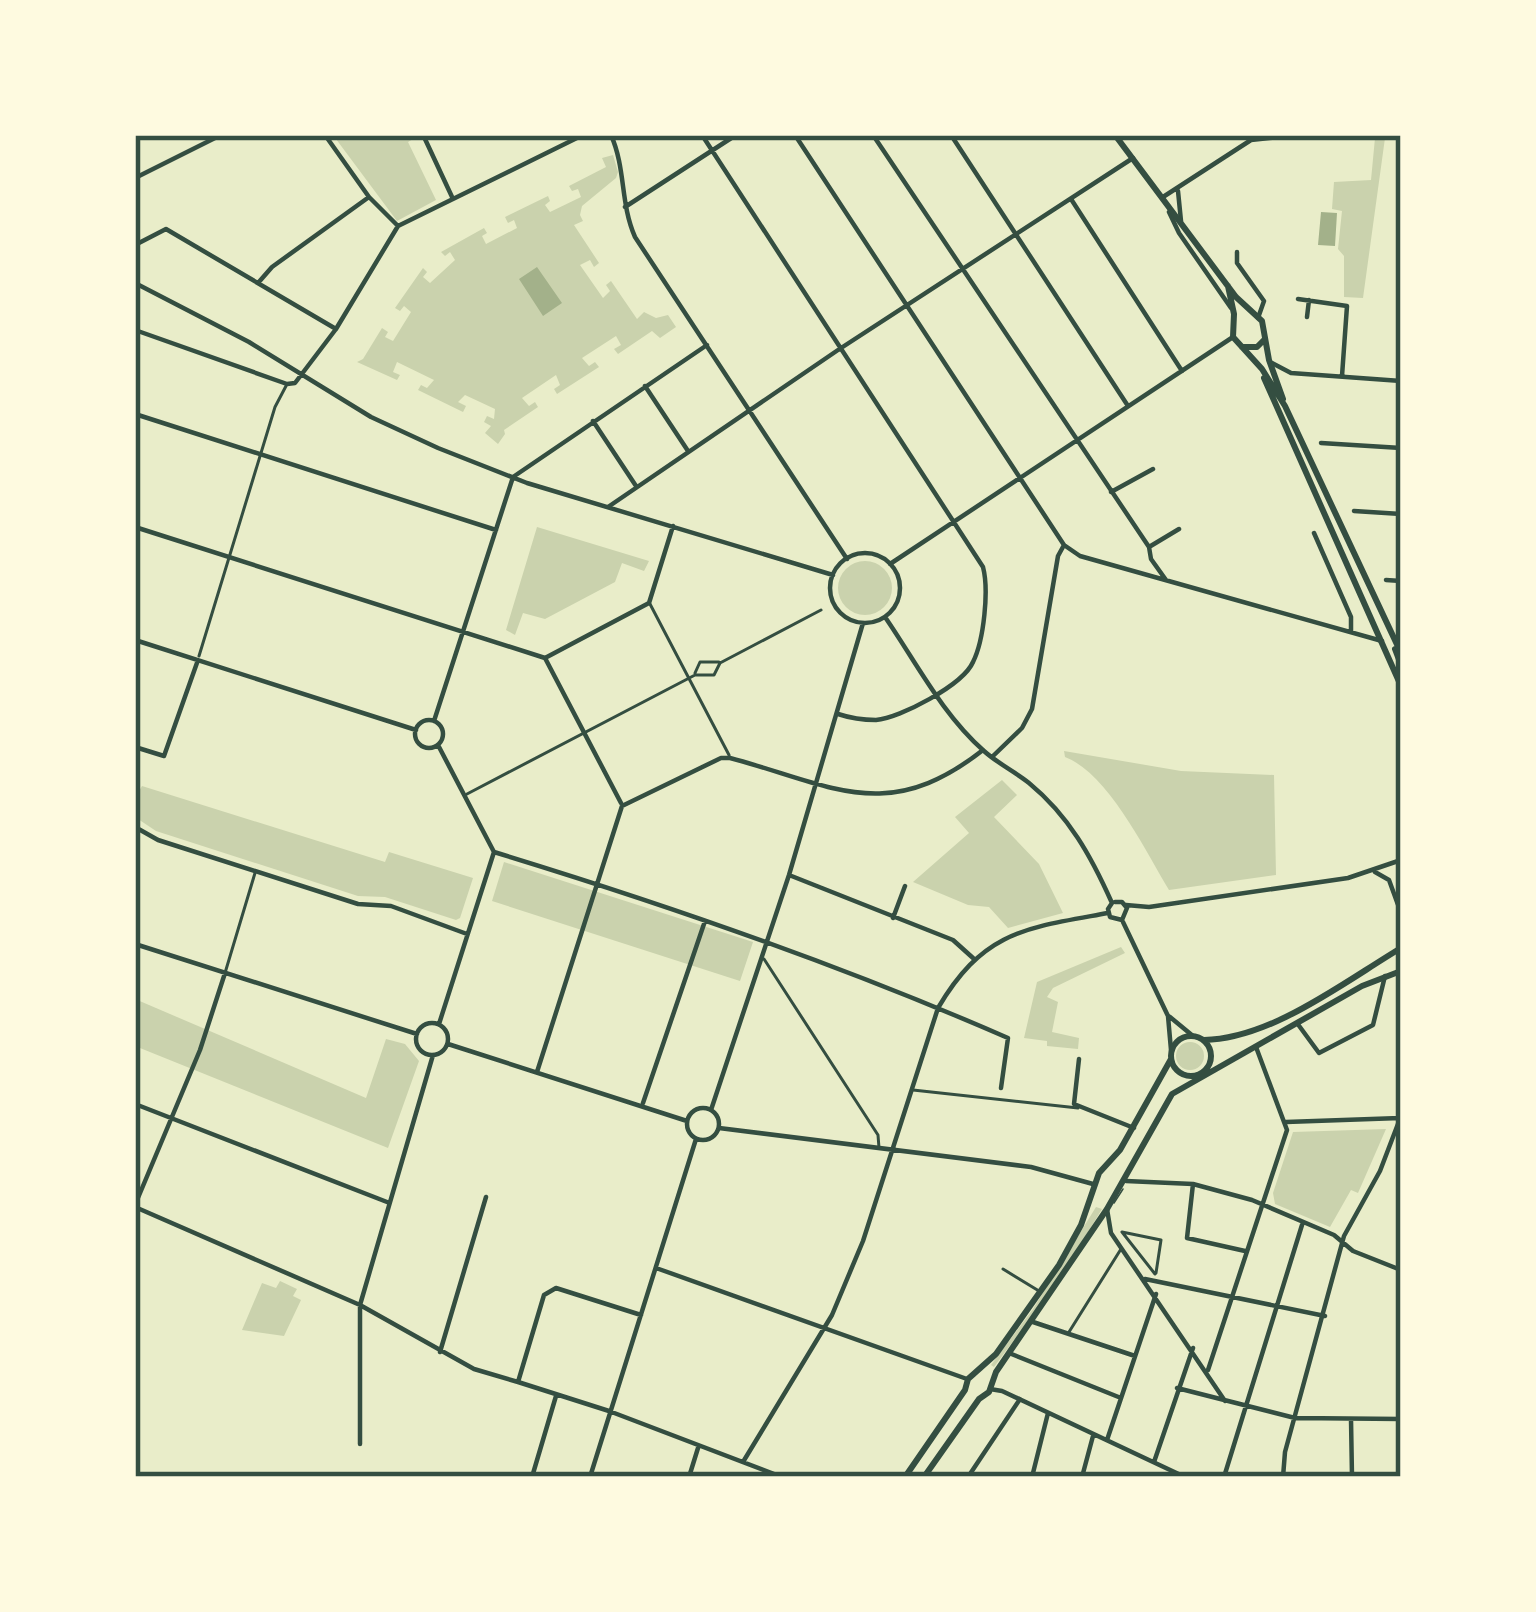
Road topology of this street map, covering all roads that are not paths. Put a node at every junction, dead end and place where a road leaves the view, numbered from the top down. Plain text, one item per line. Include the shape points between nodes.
1 (221, 135) edge
2 (325, 135) edge
3 (583, 135) edge
4 (611, 135) edge
5 (702, 135) edge
6 (736, 135) edge
7 (795, 135) edge
8 (873, 135) edge
9 (951, 135) edge
10 (1114, 135) edge
11 (1297, 135) edge
12 (1263, 137) edge
13 (425, 139) dead end
14 (712, 151) junction
15 (1133, 158) junction
16 (135, 178) edge
17 (1178, 191) junction
18 (369, 197) junction
19 (1070, 198) junction
20 (1165, 199) junction
21 (453, 200) junction
22 (625, 207) junction
23 (1184, 224) junction
24 (398, 226) junction
25 (1016, 233) junction
26 (135, 245) edge
27 (1238, 252) dead end
28 (962, 270) junction
29 (135, 283) edge
30 (258, 284) junction
31 (1228, 286) junction
32 (1298, 299) dead end
33 (1309, 299) junction
34 (908, 305) junction
35 (1234, 314) junction
36 (1256, 317) junction
37 (1307, 317) dead end
38 (1235, 325) junction
39 (336, 329) junction
40 (135, 330) edge
41 (1233, 337) junction
42 (1264, 340) junction
43 (706, 345) junction
44 (1241, 346) junction
45 (838, 350) junction
46 (1269, 360) junction
47 (1262, 368) junction
48 (1182, 371) junction
49 (303, 376) junction
50 (1342, 376) junction
51 (1401, 381) edge
52 (287, 384) junction
53 (645, 386) junction
54 (1128, 406) junction
55 (1285, 406) junction
56 (749, 410) junction
57 (135, 414) edge
58 (593, 421) junction
59 (1076, 441) junction
60 (1322, 443) dead end
61 (1401, 448) edge
62 (688, 451) junction
63 (260, 454) junction
64 (1153, 470) dead end
65 (513, 477) junction
66 (1021, 477) junction
67 (636, 486) junction
68 (1112, 492) junction
69 (608, 507) junction
70 (1354, 511) dead end
71 (1401, 514) edge
72 (952, 523) junction
73 (673, 526) junction
74 (135, 527) edge
75 (1179, 529) dead end
76 (496, 530) junction
77 (1314, 533) dead end
78 (1064, 545) junction
79 (1149, 547) junction
80 (228, 557) junction
81 (848, 559) junction
82 (1151, 559) junction
83 (890, 564) junction
84 (1139, 572) junction
85 (833, 575) junction
86 (1166, 580) junction
87 (1386, 580) dead end
88 (1401, 580) edge
89 (649, 603) junction
90 (821, 610) dead end
91 (885, 617) junction
92 (1383, 618) junction
93 (863, 623) junction
94 (463, 632) junction
95 (1351, 632) junction
96 (135, 640) edge
97 (1382, 641) junction
98 (1401, 653) edge
99 (545, 658) junction
100 (198, 660) junction
101 (720, 663) junction
102 (1401, 665) edge
103 (695, 675) junction
104 (688, 679) junction
105 (1401, 686) edge
106 (936, 694) junction
107 (838, 714) junction
108 (434, 721) junction
109 (416, 730) junction
110 (584, 733) junction
111 (438, 745) junction
112 (135, 747) edge
113 (983, 750) junction
114 (992, 757) junction
115 (730, 758) junction
116 (816, 786) junction
117 (465, 795) junction
118 (622, 806) junction
119 (135, 826) edge
120 (494, 852) junction
121 (1401, 860) edge
122 (1389, 864) junction
123 (256, 871) junction
124 (1375, 872) junction
125 (788, 875) junction
126 (1389, 880) junction
127 (597, 884) junction
128 (905, 886) dead end
129 (1112, 902) junction
130 (1126, 904) junction
131 (1149, 907) junction
132 (1108, 913) junction
133 (1401, 913) edge
134 (893, 918) junction
135 (1123, 919) junction
136 (705, 922) junction
137 (467, 934) junction
138 (135, 944) edge
139 (767, 944) junction
140 (1401, 948) edge
141 (763, 957) junction
142 (973, 958) junction
143 (1401, 971) edge
144 (225, 973) junction
145 (1384, 976) junction
146 (938, 1008) junction
147 (1168, 1016) junction
148 (1297, 1023) junction
149 (439, 1024) junction
150 (417, 1034) junction
151 (1193, 1036) junction
152 (1204, 1040) junction
153 (448, 1044) junction
154 (1256, 1047) junction
155 (1171, 1054) junction
156 (433, 1055) junction
157 (1079, 1059) dead end
158 (537, 1072) junction
159 (1203, 1073) junction
160 (1000, 1088) dead end
161 (912, 1090) junction
162 (135, 1103) edge
163 (643, 1105) junction
164 (1078, 1108) junction
165 (711, 1110) junction
166 (1401, 1117) edge
167 (172, 1120) junction
168 (687, 1121) junction
169 (1286, 1122) junction
170 (719, 1128) junction
171 (1134, 1128) junction
172 (696, 1139) junction
173 (879, 1148) junction
174 (893, 1150) junction
175 (1113, 1160) junction
176 (1126, 1170) junction
177 (1150, 1180) junction
178 (1122, 1182) junction
179 (1093, 1184) junction
180 (1193, 1184) junction
181 (486, 1197) dead end
182 (1092, 1198) junction
183 (388, 1203) junction
184 (1261, 1204) junction
185 (135, 1206) edge
186 (1108, 1206) junction
187 (1303, 1222) junction
188 (1161, 1240) joint
189 (1343, 1244) junction
190 (1122, 1248) junction
191 (1245, 1251) junction
192 (656, 1268) junction
193 (1003, 1269) dead end
194 (1401, 1270) edge
195 (1145, 1279) junction
196 (1040, 1292) junction
197 (1156, 1294) junction
198 (1231, 1296) junction
199 (360, 1305) junction
200 (1277, 1305) junction
201 (641, 1315) junction
202 (1325, 1316) junction
203 (1033, 1322) junction
204 (825, 1328) junction
205 (1069, 1334) junction
206 (1193, 1348) junction
207 (1401, 1351) edge
208 (440, 1352) junction
209 (1010, 1352) junction
210 (1135, 1356) junction
211 (1208, 1370) junction
212 (1401, 1370) edge
213 (972, 1377) junction
214 (518, 1382) junction
215 (990, 1386) junction
216 (1177, 1388) junction
217 (965, 1390) junction
218 (557, 1394) junction
219 (1120, 1398) junction
220 (980, 1400) junction
221 (1020, 1400) junction
222 (1225, 1400) junction
223 (1246, 1406) junction
224 (609, 1411) junction
225 (1048, 1413) junction
226 (1295, 1418) junction
227 (1351, 1419) junction
228 (1401, 1419) edge
229 (1094, 1434) junction
230 (1107, 1440) junction
231 (360, 1444) dead end
232 (699, 1447) junction
233 (742, 1462) junction
234 (1154, 1463) junction
235 (532, 1477) edge
236 (590, 1477) edge
237 (689, 1477) edge
238 (782, 1477) edge
239 (905, 1477) edge
240 (925, 1477) edge
241 (968, 1477) edge
242 (1032, 1477) edge
243 (1082, 1477) edge
244 (1185, 1477) edge
245 (1224, 1477) edge
246 (1282, 1477) edge
247 (1352, 1477) edge

1 - 16 street
2 - 18 street
3 - 21 street
4 - 22 street
5 - 14 street
6 - 14 street
7 - 34 street
8 - 28 street
9 - 25 street
10 - 15 main road
11 - 12 street
12 - 17 street
13 - 21 street
14 - 22 street
14 - 45 street
15 - 19 street
15 - 20 main road
17 - 20 street
17 - 23 street
18 - 24 street
18 - 30 street
19 - 25 street
19 - 48 street
20 - 23 main road
20 - 35 street
21 - 24 street
22 - 43 street via 635,237
23 - 31 main road
24 - 39 street
25 - 28 street
25 - 54 street
26 - 30 street via 166,229
27 - 36 street via 1237,263 1264,301
28 - 34 street
28 - 59 street
29 - 49 street
30 - 39 street
31 - 35 main road
31 - 36 main road
32 - 33 street
33 - 37 street
33 - 50 street via 1347,306
34 - 45 street
34 - 66 street
35 - 38 main road
36 - 38 main road
36 - 42 main road
38 - 41 main road
39 - 49 street
40 - 52 street
41 - 44 main road
41 - 48 street
42 - 44 main road
42 - 46 main road
43 - 53 street
43 - 56 street
44 - 47 main road
45 - 56 street
45 - 72 street
46 - 50 street via 1291,374
46 - 55 main road
47 - 55 main road
47 - 97 main road
48 - 54 street
49 - 52 street
49 - 65 street via 371,417
50 - 51 street
52 - 63 street
53 - 58 street
53 - 62 street
54 - 59 street
55 - 92 main road
56 - 62 street
56 - 81 street
57 - 63 street
58 - 65 street
58 - 67 street
59 - 66 street
59 - 68 street
60 - 61 street
62 - 67 street
63 - 76 street
63 - 80 street
64 - 68 street
65 - 69 street
65 - 76 street
66 - 72 street
66 - 78 street
67 - 69 street
68 - 79 street
69 - 73 street
70 - 71 street
72 - 83 street
72 - 106 street via 987,584 973,665
73 - 85 street
73 - 89 street
74 - 80 street
75 - 79 street
76 - 94 street
77 - 95 street
78 - 84 street
78 - 114 street via 1032,709
79 - 82 street
80 - 94 street
80 - 100 street
81 - 83 street via 872,554
81 - 85 street
82 - 84 street
82 - 86 street
83 - 91 street via 900,588
84 - 86 street
85 - 93 street via 835,605
86 - 95 street
87 - 88 street
89 - 99 street
89 - 104 street
90 - 101 street
91 - 93 street
91 - 106 street
92 - 98 main road
92 - 102 main road
93 - 107 street
94 - 99 street
94 - 108 street
95 - 97 street
96 - 100 street
97 - 105 main road
99 - 110 street
100 - 109 street
100 - 112 street via 164,756
101 - 103 street via 713,676
101 - 103 street via 700,662
103 - 104 street
104 - 110 street
104 - 115 street
106 - 107 street via 890,718
106 - 113 street
107 - 116 street
108 - 109 street
108 - 111 street via 443,731
109 - 111 street via 423,746
110 - 117 street
110 - 118 street
111 - 117 street
113 - 114 street
113 - 116 street via 931,783 889,794
114 - 129 street via 1061,813
115 - 116 street
115 - 118 street
116 - 125 street
117 - 120 street
118 - 127 street
119 - 123 street
120 - 127 street
120 - 137 street
121 - 122 street
122 - 124 street
122 - 126 street
123 - 137 street
123 - 144 street
124 - 126 street
124 - 131 street
125 - 134 street
125 - 139 street
126 - 133 street
127 - 136 street
127 - 158 street
128 - 134 street
129 - 130 street
129 - 132 street
130 - 131 street
130 - 135 street
131 - 135 street
132 - 135 street
132 - 142 street via 1024,930
134 - 142 street via 953,940
135 - 147 street
136 - 139 street
136 - 163 street
137 - 149 street
138 - 144 street
139 - 141 street
139 - 146 street
140 - 152 main road via 1260,1030
141 - 165 street
141 - 173 street
142 - 146 street
143 - 145 main road
144 - 150 street
144 - 167 street
145 - 148 main road
145 - 148 street via 1373,1025 1338,1046 1313,1050
146 - 160 street via 1008,1038
146 - 161 street
147 - 151 street
147 - 155 street
148 - 154 main road
149 - 150 street
149 - 153 street
150 - 156 street via 419,1049
151 - 152 main road
151 - 155 main road via 1182,1037
152 - 159 main road via 1211,1059
153 - 156 street
153 - 158 street
154 - 159 main road
154 - 169 street
155 - 159 main road via 1180,1073
155 - 171 main road
156 - 183 street
157 - 164 street
158 - 163 street
159 - 176 main road via 1172,1094
161 - 164 street
161 - 174 street
162 - 167 street
163 - 168 street
164 - 171 street
165 - 168 street via 696,1109
165 - 170 street
166 - 169 street
166 - 189 street
167 - 183 street
167 - 185 street
168 - 172 street
169 - 184 street
170 - 172 street
170 - 173 street
171 - 175 main road
172 - 192 street
173 - 174 street
174 - 179 street via 1031,1167
174 - 204 street
175 - 176 main road
175 - 179 main road
176 - 177 street
176 - 178 main road
177 - 178 street
177 - 180 street
178 - 186 main road
179 - 182 main road
180 - 184 street
180 - 191 street via 1187,1238
181 - 208 street
182 - 186 main road
182 - 196 main road
183 - 199 street
184 - 187 street
184 - 191 street
185 - 199 street
186 - 190 street
186 - 203 main road
187 - 189 street
187 - 200 street
188 - 188 street via 1142,1236 1122,1232 1155,1274
189 - 194 street
189 - 202 street
190 - 195 street
190 - 205 street
191 - 198 street
192 - 201 street
192 - 204 street
193 - 196 street
195 - 197 street
195 - 198 street
196 - 213 main road
197 - 206 street
197 - 210 street
198 - 200 street
198 - 211 street
199 - 208 street
199 - 231 street
200 - 202 street
200 - 223 street
201 - 214 street via 549,1290
201 - 224 street
202 - 226 street
203 - 205 street
203 - 209 main road
204 - 213 street
204 - 233 street
205 - 210 street
206 - 211 street
206 - 216 street
207 - 212 street
208 - 214 street
209 - 215 main road
209 - 219 street
210 - 219 street
211 - 222 street
213 - 215 main road
213 - 217 main road
214 - 218 street
215 - 220 main road
215 - 221 street
216 - 222 street
216 - 234 street
217 - 220 main road
217 - 239 main road
218 - 224 street
218 - 235 street
219 - 230 street
220 - 240 main road
221 - 225 street
221 - 241 street
222 - 223 street
223 - 226 street
223 - 245 street
224 - 232 street
224 - 236 street
225 - 229 street
225 - 242 street
226 - 227 street
226 - 246 street
227 - 228 street
227 - 247 street
229 - 230 street
229 - 243 street
230 - 234 street
232 - 233 street
232 - 237 street
233 - 238 street
234 - 244 street

